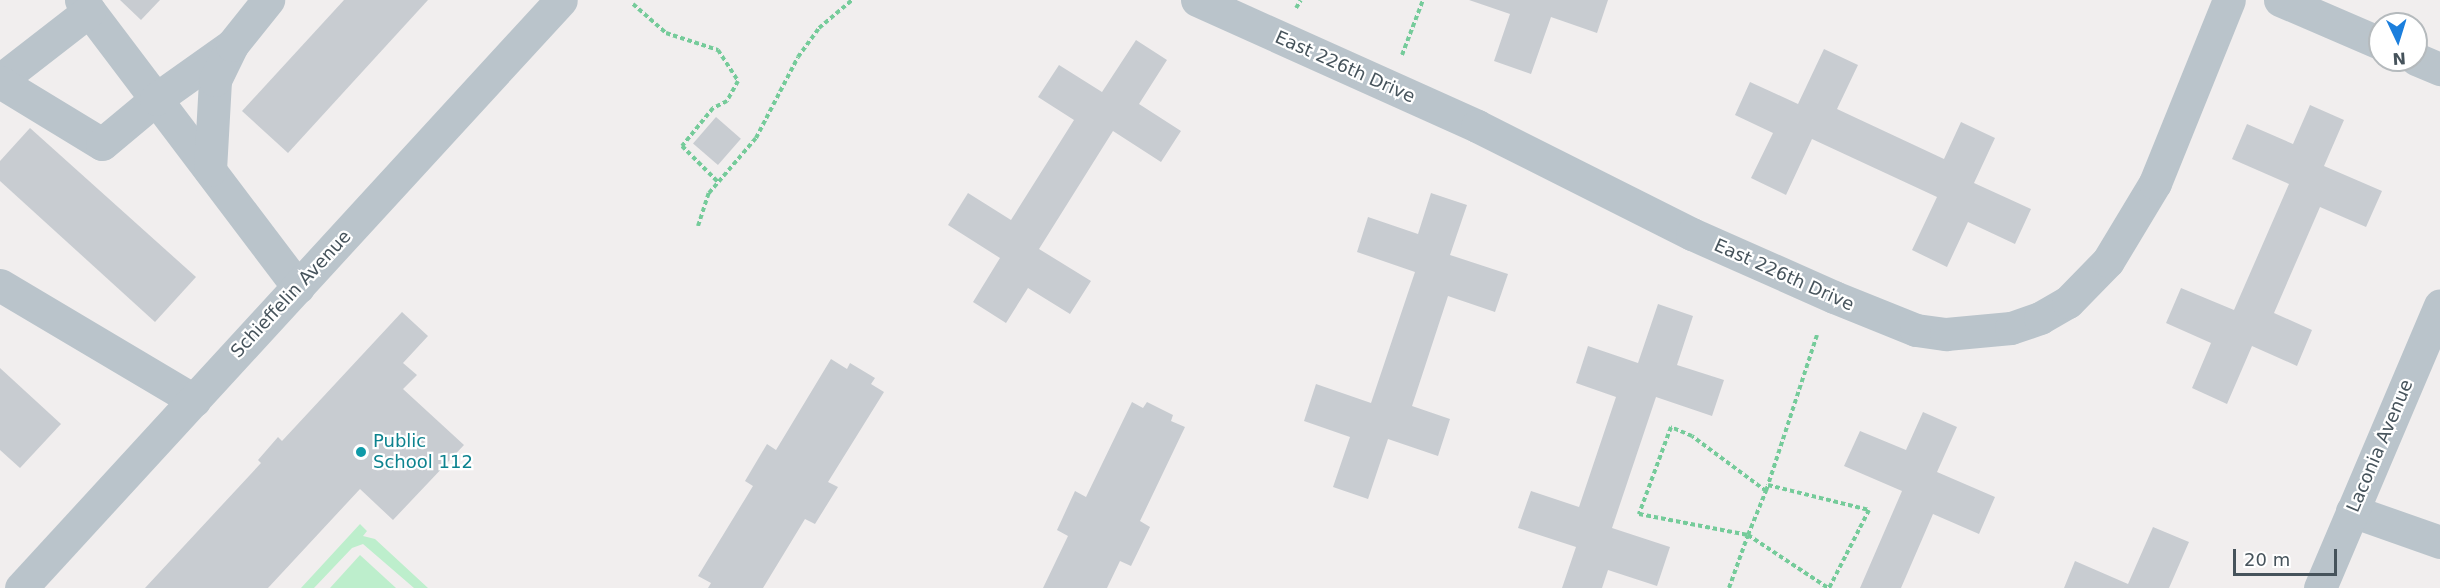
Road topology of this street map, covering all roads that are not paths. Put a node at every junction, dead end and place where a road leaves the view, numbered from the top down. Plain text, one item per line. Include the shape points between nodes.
1 (268, 0) edge
2 (561, 0) edge
3 (1197, 0) edge
4 (2229, 0) edge
5 (2280, 0) edge
6 (85, 5) edge
7 (2368, 38) edge
8 (232, 45) junction
9 (0, 81) edge
10 (156, 99) junction
11 (210, 170) junction
12 (0, 285) edge
13 (298, 287) junction
14 (2440, 305) edge
15 (194, 400) junction
16 (2352, 512) junction
17 (2440, 542) edge
18 (21, 588) edge
19 (2320, 588) edge

1 - 8 street
2 - 13 street, Schieffelin Avenue
3 - 4 street, East 226th Drive via 1390,87 1692,234 1877,316 1916,330 1979,333 2040,318 2068,302 2108,261 2155,183
5 - 7 street
6 - 9 street
6 - 10 street
8 - 10 street
8 - 11 street via 215,80
9 - 10 street via 102,144
10 - 11 street
11 - 13 street
12 - 15 street
13 - 15 street, Schieffelin Avenue
14 - 16 street, Laconia Avenue
15 - 18 street, Schieffelin Avenue
16 - 17 street
16 - 19 street, Laconia Avenue

